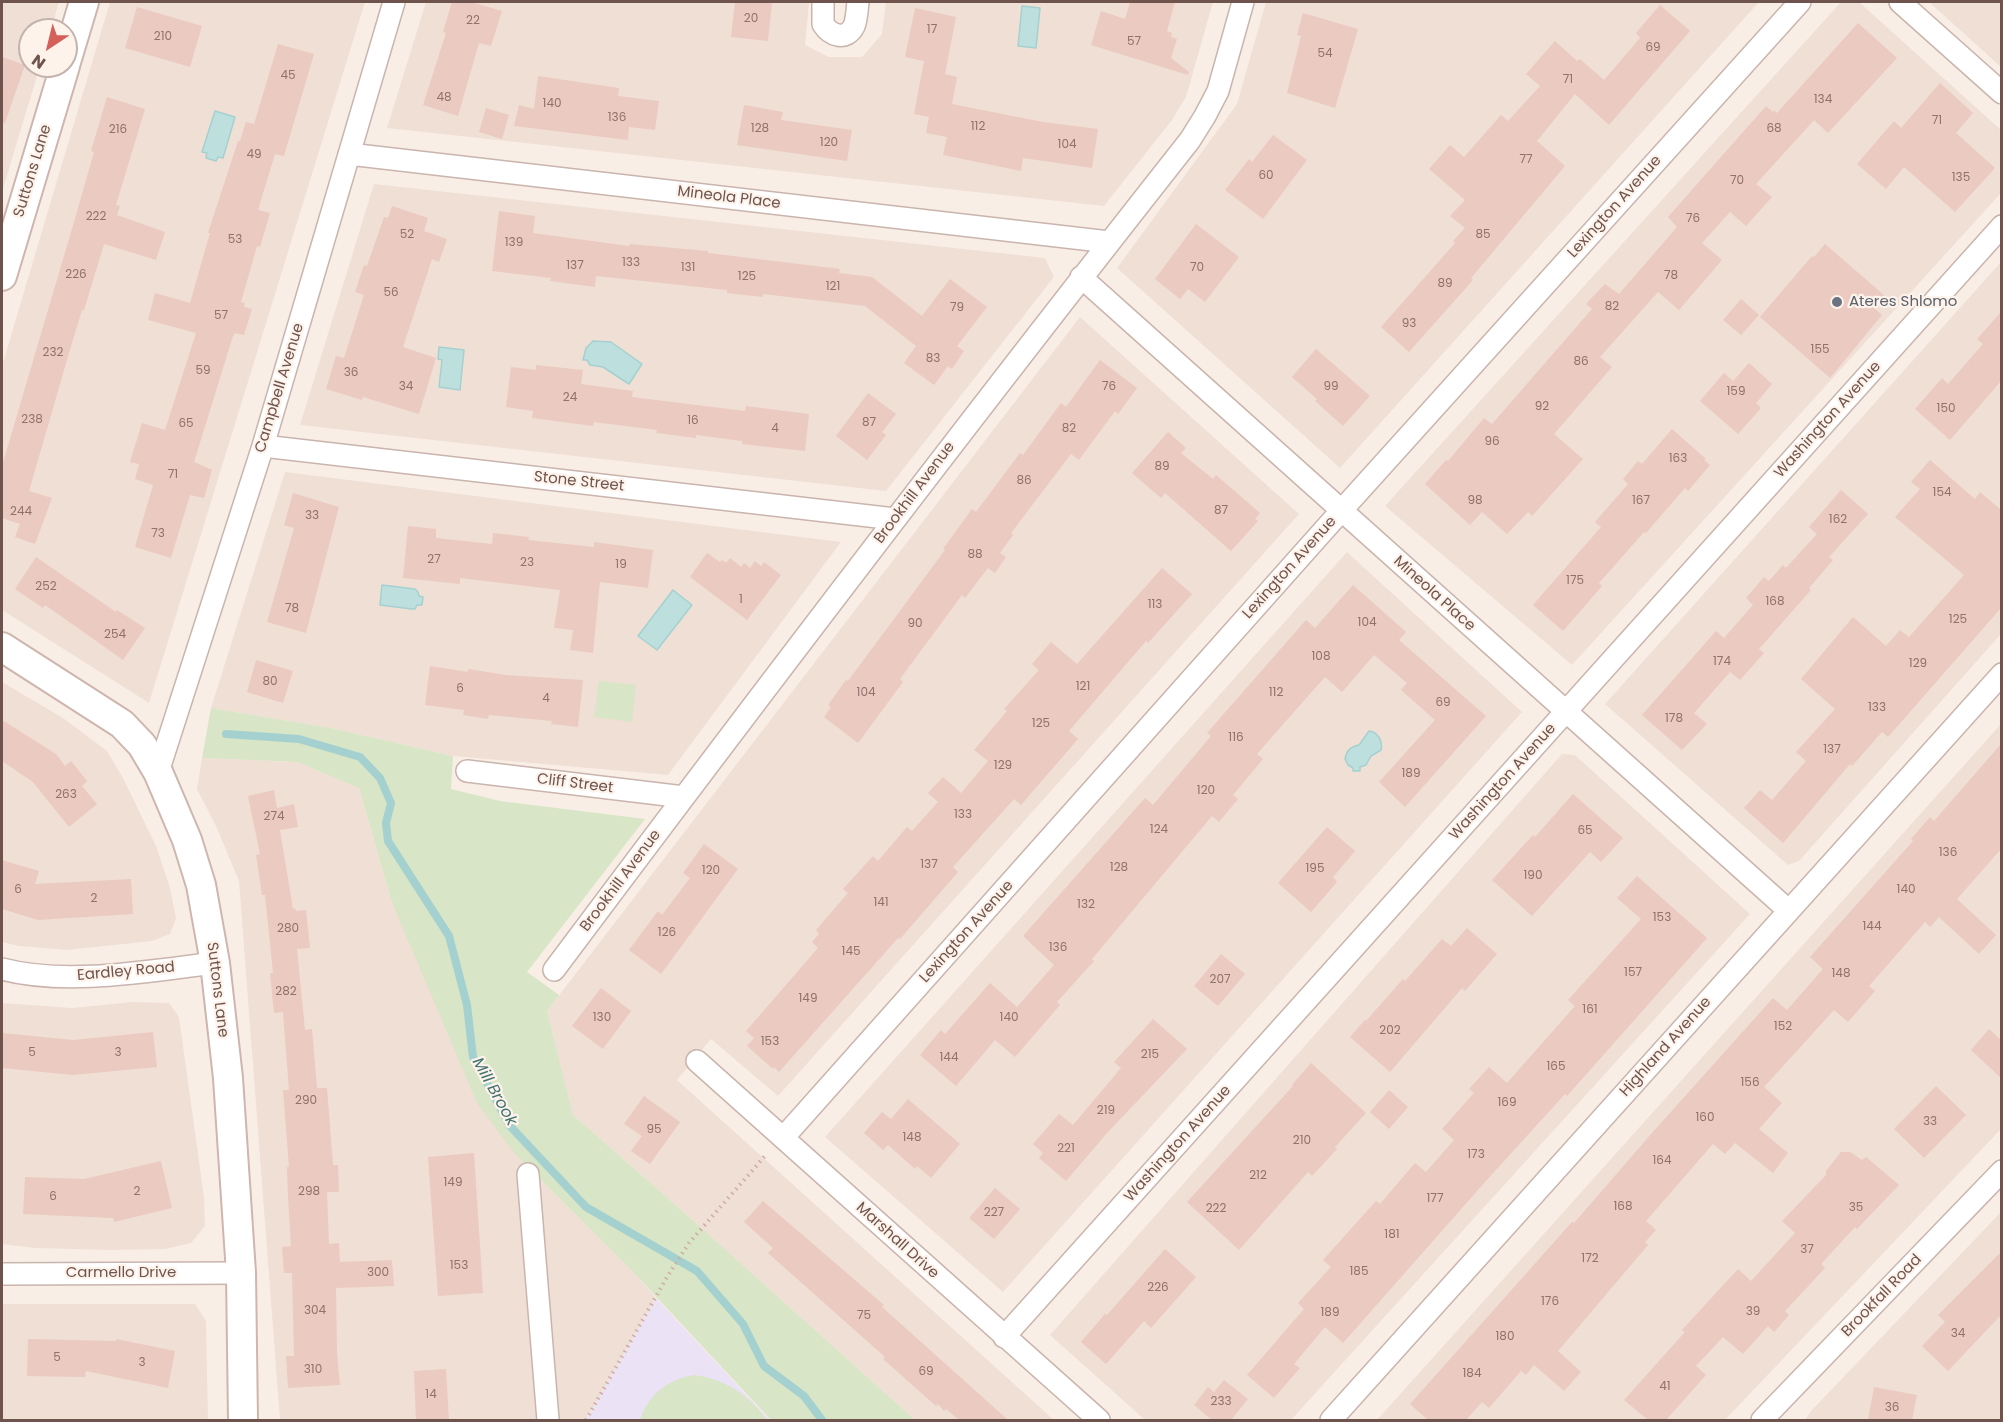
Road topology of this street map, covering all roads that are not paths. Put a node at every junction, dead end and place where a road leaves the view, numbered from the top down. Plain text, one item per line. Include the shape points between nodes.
1 (84, 2) edge
2 (394, 2) edge
3 (824, 2) edge
4 (858, 2) edge
5 (1244, 2) edge
6 (1800, 2) edge
7 (1900, 2) edge
8 (78, 22) edge
9 (61, 78) edge
10 (2001, 93) edge
11 (349, 154) junction
12 (2001, 226) edge
13 (1109, 242) junction
14 (2, 276) edge
15 (1081, 277) junction
16 (263, 446) junction
17 (1341, 511) junction
18 (895, 519) junction
19 (2, 647) edge
20 (2001, 674) edge
21 (1566, 711) junction
22 (467, 771) dead end
23 (158, 772) junction
24 (684, 797) junction
25 (1788, 910) junction
26 (215, 963) junction
27 (2, 969) edge
28 (554, 970) dead end
29 (697, 1061) dead end
30 (783, 1138) junction
31 (2001, 1171) edge
32 (528, 1174) dead end
33 (241, 1273) junction
34 (2, 1274) edge
35 (1004, 1337) junction
36 (243, 1420) edge
37 (548, 1420) edge
38 (1098, 1420) edge
39 (1331, 1420) edge
40 (1762, 1420) edge

1 - 8 street, Suttons Lane
2 - 11 street, Campbell Avenue
3 - 4 street via 823,24 833,35 840,36 852,30
5 - 13 street, Brookhill Avenue via 1218,91 1205,116
6 - 17 street, Lexington Avenue
7 - 10 street
9 - 14 street, Suttons Lane
11 - 13 street, Mineola Place
11 - 16 street, Campbell Avenue
12 - 21 street, Washington Avenue
13 - 15 street, Brookhill Avenue
15 - 17 street, Mineola Place
15 - 18 street, Brookhill Avenue
16 - 18 street, Stone Street
16 - 23 street, Campbell Avenue
17 - 21 street, Mineola Place
17 - 30 street, Lexington Avenue
18 - 24 street, Brookhill Avenue
19 - 23 street, Suttons Lane via 122,724 142,744
20 - 25 street, Highland Avenue
21 - 25 street, Mineola Place
21 - 35 street, Washington Avenue
22 - 24 street, Cliff Street
23 - 26 street, Suttons Lane via 201,885
24 - 28 street, Brookhill Avenue
25 - 39 street, Highland Avenue
26 - 27 street, Eardley Road via 79,978
26 - 33 street, Suttons Lane via 228,1078
29 - 30 street, Marshall Drive
30 - 35 street, Marshall Drive
31 - 40 street, Brookfall Road
32 - 37 street
33 - 34 street, Carmello Drive
33 - 36 street, Suttons Lane
35 - 38 street, Marshall Drive

